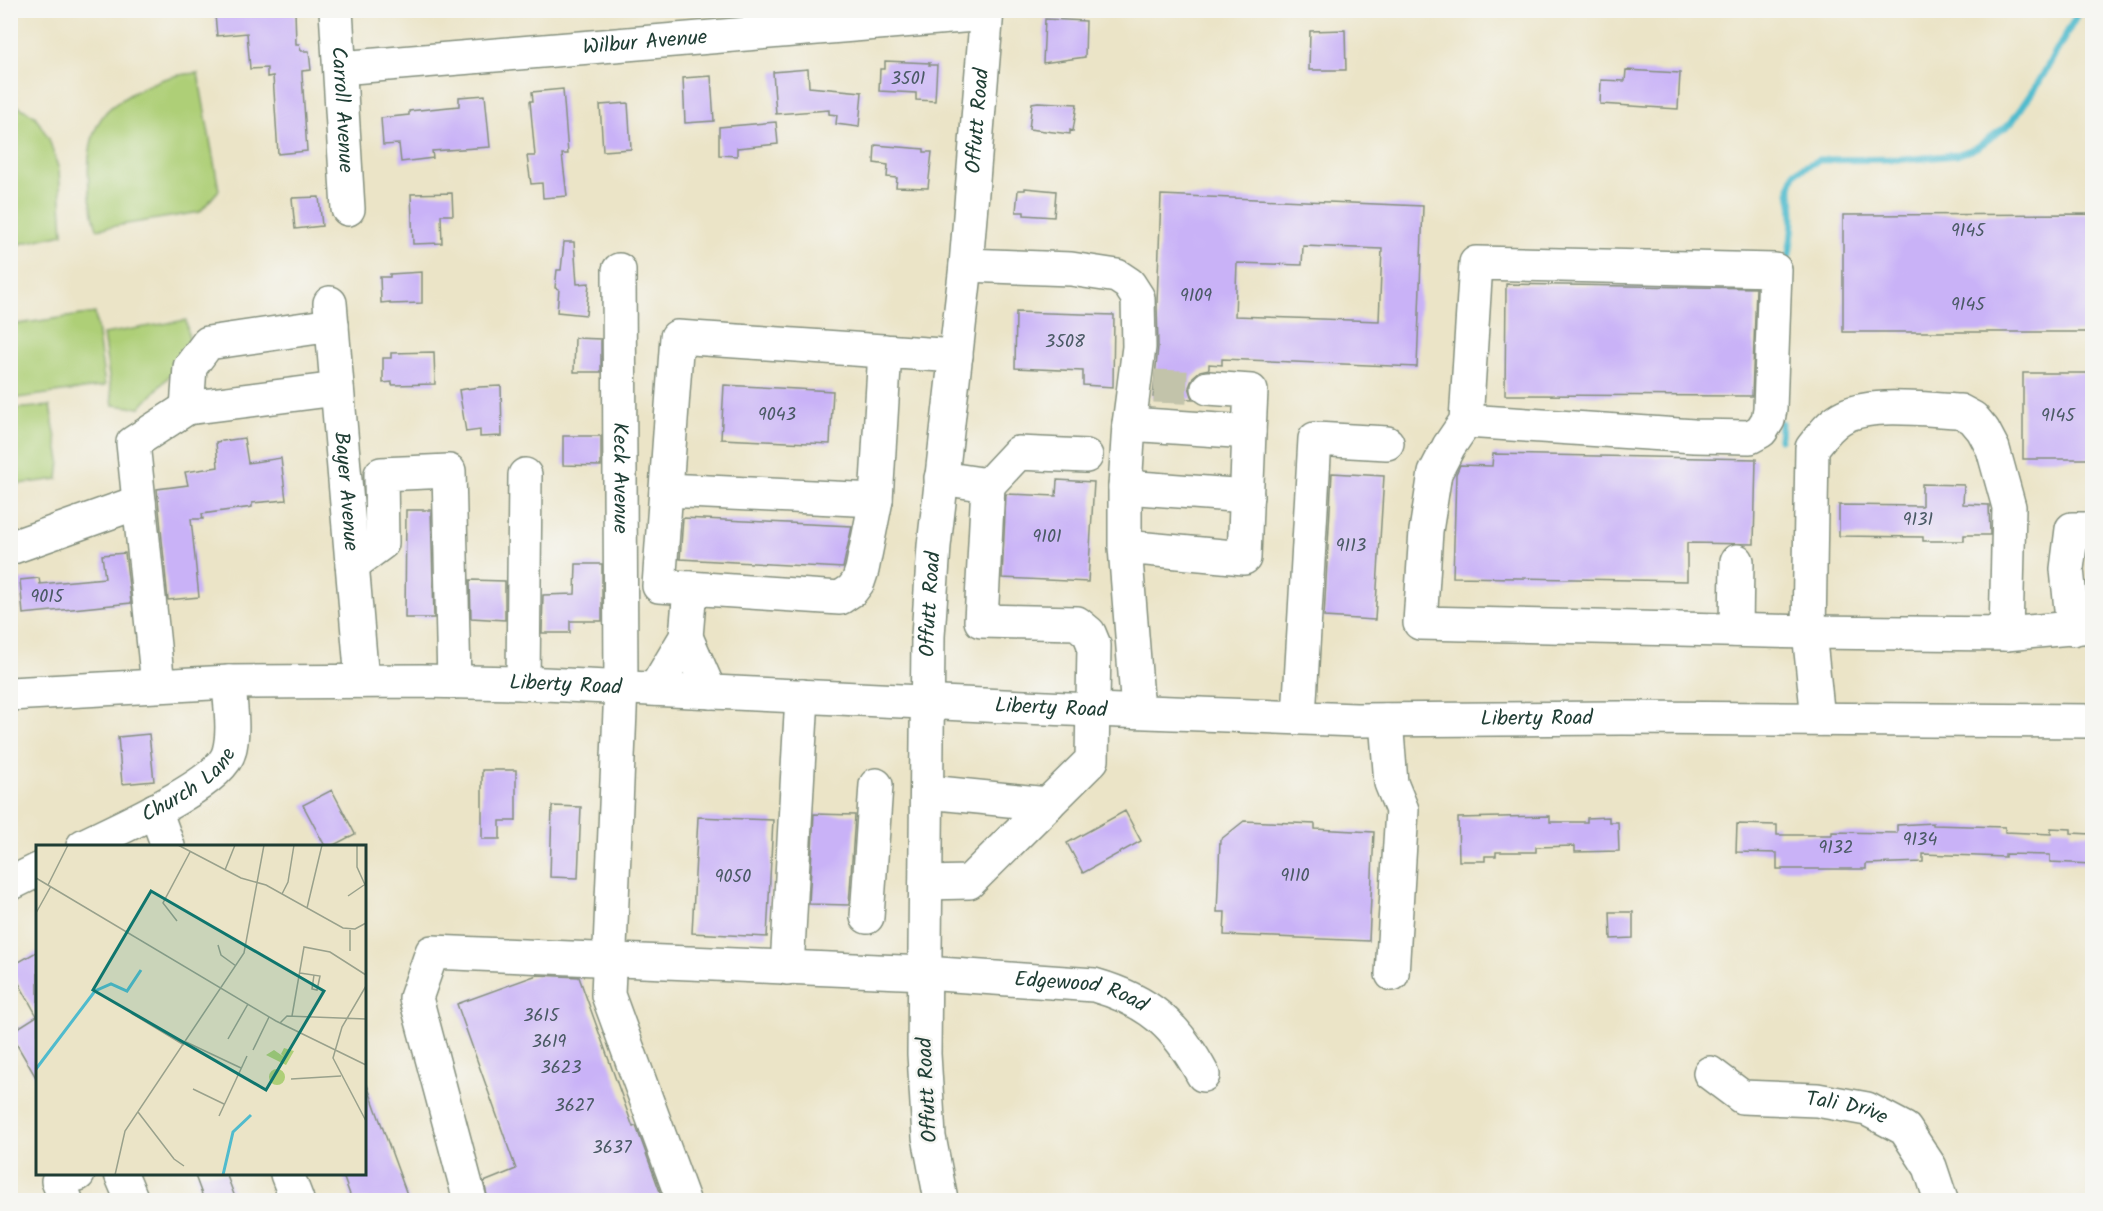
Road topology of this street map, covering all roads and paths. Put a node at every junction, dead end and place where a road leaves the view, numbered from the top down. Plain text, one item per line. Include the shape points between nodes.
1 (336, 10) edge
2 (986, 12) edge
3 (340, 68) junction
4 (348, 209) dead end
5 (966, 265) junction
6 (619, 270) dead end
7 (885, 351) junction
8 (956, 356) junction
9 (1209, 388) tunnel mouth
10 (337, 389) junction
11 (187, 408) junction
12 (1466, 421) junction
13 (1129, 424) junction
14 (1249, 432) junction
15 (1387, 442) dead end
16 (1086, 456) dead end
17 (525, 475) dead end
18 (941, 478) junction
19 (988, 485) junction
20 (1125, 487) junction
21 (666, 490) junction
22 (1247, 496) junction
23 (876, 500) junction
24 (139, 502) junction
25 (2092, 529) edge
26 (1125, 547) junction
27 (10, 548) edge
28 (1737, 561) dead end
29 (352, 565) junction
30 (690, 588) junction
31 (2083, 627) edge
32 (1736, 630) junction
33 (1809, 632) junction
34 (2006, 634) junction
35 (686, 637) junction
36 (362, 681) junction
37 (229, 682) junction
38 (454, 682) junction
39 (522, 683) junction
40 (158, 685) junction
41 (621, 687) junction
42 (655, 689) junction
43 (710, 692) junction
44 (10, 694) edge
45 (802, 696) junction
46 (929, 702) junction
47 (1093, 710) junction
48 (1138, 711) junction
49 (1299, 717) junction
50 (1818, 719) junction
51 (1386, 720) junction
52 (2092, 721) edge
53 (876, 785) dead end
54 (928, 792) junction
55 (1048, 804) junction
56 (155, 810) junction
57 (85, 845) edge
58 (168, 845) edge
59 (36, 871) edge
60 (10, 884) edge
61 (926, 884) junction
62 (867, 917) dead end
63 (609, 960) junction
64 (787, 968) junction
65 (925, 973) junction
66 (1392, 974) dead end
67 (1710, 1073) dead end
68 (1203, 1075) dead end
69 (73, 1175) edge
70 (122, 1175) edge
71 (288, 1175) edge
72 (66, 1200) edge
73 (132, 1200) edge
74 (297, 1200) edge
75 (470, 1200) edge
76 (683, 1200) edge
77 (940, 1200) edge
78 (1941, 1200) edge

1 - 3 street, Carroll Avenue
2 - 3 street, Wilbur Avenue
2 - 5 street, Offutt Road
3 - 4 street, Carroll Avenue
5 - 8 street, Offutt Road
5 - 13 street via 1071,269 1118,276 1129,284 1138,298 1144,385
6 - 41 street, Keck Avenue
7 - 8 street
7 - 21 street via 677,337
7 - 23 street
8 - 18 street, Offutt Road
9 - 14 street via 1251,391
10 - 11 street
10 - 11 street, Bayer Avenue via 331,314 208,343 190,367
10 - 29 street, Bayer Avenue
11 - 24 street via 133,442
12 - 12 street via 1476,263 1775,270 1770,409 1761,431 1750,437
12 - 32 street via 1435,473 1426,531 1420,623
13 - 14 street
13 - 20 street
14 - 22 street
15 - 49 street via 1315,438
16 - 19 street via 1018,453
17 - 39 street
18 - 19 street
18 - 46 street, Offutt Road via 930,614
19 - 47 street via 981,621 1077,624 1089,633 1094,645
20 - 22 street
20 - 26 street
21 - 23 street
21 - 30 street via 659,586
22 - 26 street via 1244,558
23 - 30 street via 860,576 852,590 840,598
24 - 27 street
24 - 40 street
25 - 31 street via 2072,529 2067,569
26 - 48 street
28 - 32 street
29 - 36 street, Bayer Avenue
29 - 38 street via 382,543 381,474 449,471
30 - 35 street
31 - 34 street
32 - 33 street
33 - 34 street
33 - 34 street via 1812,448 1841,417 1872,408 1960,411 1983,430 1993,449 2009,507
33 - 50 street
35 - 42 street
35 - 43 street
36 - 37 street, Liberty Road
36 - 38 street, Liberty Road
37 - 40 street, Liberty Road
37 - 56 street, Church Lane via 229,754 200,785
38 - 39 street, Liberty Road
39 - 41 street, Liberty Road
40 - 44 street, Liberty Road
41 - 42 street, Liberty Road
41 - 63 street, Keck Avenue
42 - 43 street, Liberty Road
43 - 45 street, Liberty Road
45 - 46 street, Liberty Road
45 - 64 street
46 - 47 street, Liberty Road
46 - 54 street, Offutt Road
47 - 48 street, Liberty Road
47 - 55 street via 1092,760
48 - 49 street, Liberty Road
49 - 51 street, Liberty Road
50 - 51 street, Liberty Road
50 - 52 street, Liberty Road
51 - 66 street via 1391,783 1402,810
53 - 62 street
54 - 55 street
54 - 61 street, Offutt Road
55 - 61 street via 969,882
56 - 57 street, Church Lane
56 - 58 street
59 - 60 street
61 - 65 street, Offutt Road
63 - 64 street, Edgewood Road
63 - 75 street, Edgewood Road via 432,952 416,998
63 - 76 street, Keck Avenue via 609,995
64 - 65 street, Edgewood Road
65 - 68 street, Edgewood Road via 1094,985 1119,992 1164,1020
65 - 77 street, Offutt Road via 926,1098
67 - 78 street, Tali Drive via 1742,1097 1817,1100 1867,1110 1905,1129 1930,1167
69 - 72 street via 58,1181
70 - 73 street
71 - 74 street

